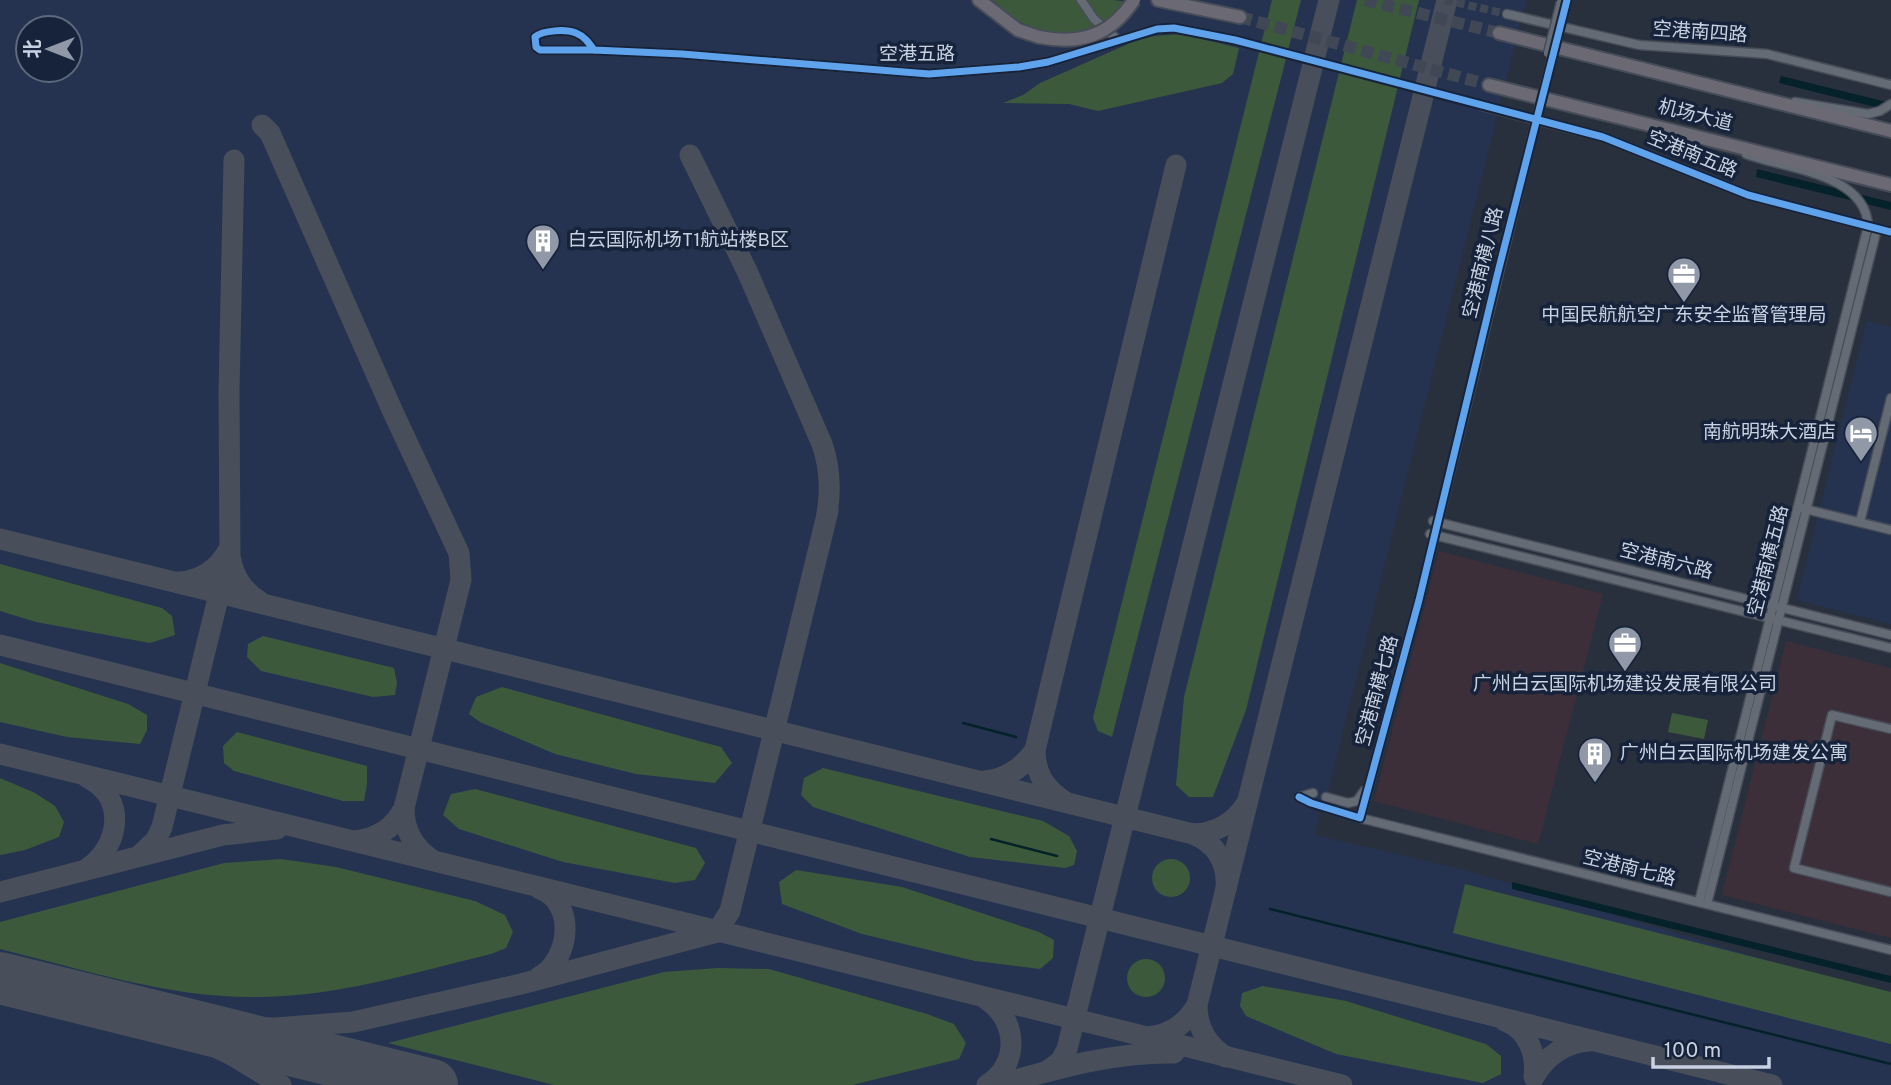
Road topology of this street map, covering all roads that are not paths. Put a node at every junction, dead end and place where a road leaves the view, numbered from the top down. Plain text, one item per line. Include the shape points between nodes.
1 (979, 0) edge
2 (1081, 0) edge
3 (1134, 0) edge
4 (1158, 0) edge
5 (1564, 1) edge
6 (1507, 14) tunnel mouth
7 (1240, 18) tunnel mouth
8 (1094, 19) junction
9 (1499, 33) tunnel mouth
10 (1118, 40) junction
11 (1235, 40) tunnel mouth
12 (594, 50) junction
13 (1088, 51) junction
14 (1489, 85) tunnel mouth
15 (1891, 85) edge
16 (1771, 101) junction
17 (1891, 103) edge
18 (1482, 106) tunnel mouth
19 (1891, 131) edge
20 (1728, 144) junction
21 (1891, 185) edge
22 (1872, 228) junction
23 (1891, 232) edge
24 (1891, 398) edge
25 (1802, 508) junction
26 (1435, 522) junction
27 (1860, 522) junction
28 (1891, 530) edge
29 (1432, 535) junction
30 (1778, 606) junction
31 (1775, 619) junction
32 (1891, 635) edge
33 (1891, 648) edge
34 (1891, 729) edge
35 (1313, 793) dead end
36 (1326, 797) dead end
37 (1311, 803) dead end
38 (1324, 807) dead end
39 (1360, 818) junction
40 (1891, 892) edge
41 (1703, 903) junction
42 (1891, 950) edge

1 - 3 highway, bridge via 1018,30 1065,40 1110,29
2 - 8 street
4 - 7 highway
5 - 26 street, 空港南横八路, bridge
6 - 15 street, 空港南四路 via 1639,45 1766,54
8 - 10 street
8 - 13 street via 1094,38
9 - 16 highway, 机场大道
10 - 11 street, 空港五路 via 1174,28
10 - 13 street, 空港五路
12 - 12 street, 空港五路 via 573,32 541,32 535,37 540,50
12 - 13 street, 空港五路 via 908,74 1019,67
14 - 20 highway, 机场大道
16 - 17 street via 1860,113 1880,111
16 - 19 highway, 机场大道
18 - 22 street, 空港南五路 via 1603,136 1748,195
20 - 21 highway, 机场大道
20 - 22 street via 1849,190
22 - 23 street, 空港南五路
22 - 25 street, 空港南横五路
24 - 27 street
25 - 27 street
25 - 30 street, 空港南横五路
26 - 29 street, 空港南横八路
26 - 30 street, 空港南六路
27 - 28 street
29 - 31 street, 空港南六路
29 - 36 street, 空港南横七路 via 1362,797 1348,803
29 - 39 street, 空港南横七路
30 - 31 street, 空港南横五路
30 - 32 street, 空港南六路
31 - 33 street, 空港南六路
31 - 41 street, 空港南横五路
34 - 40 street via 1832,715 1794,868
35 - 37 street via 1298,797
38 - 39 street
39 - 41 street, 空港南七路
41 - 42 street, 空港南七路

